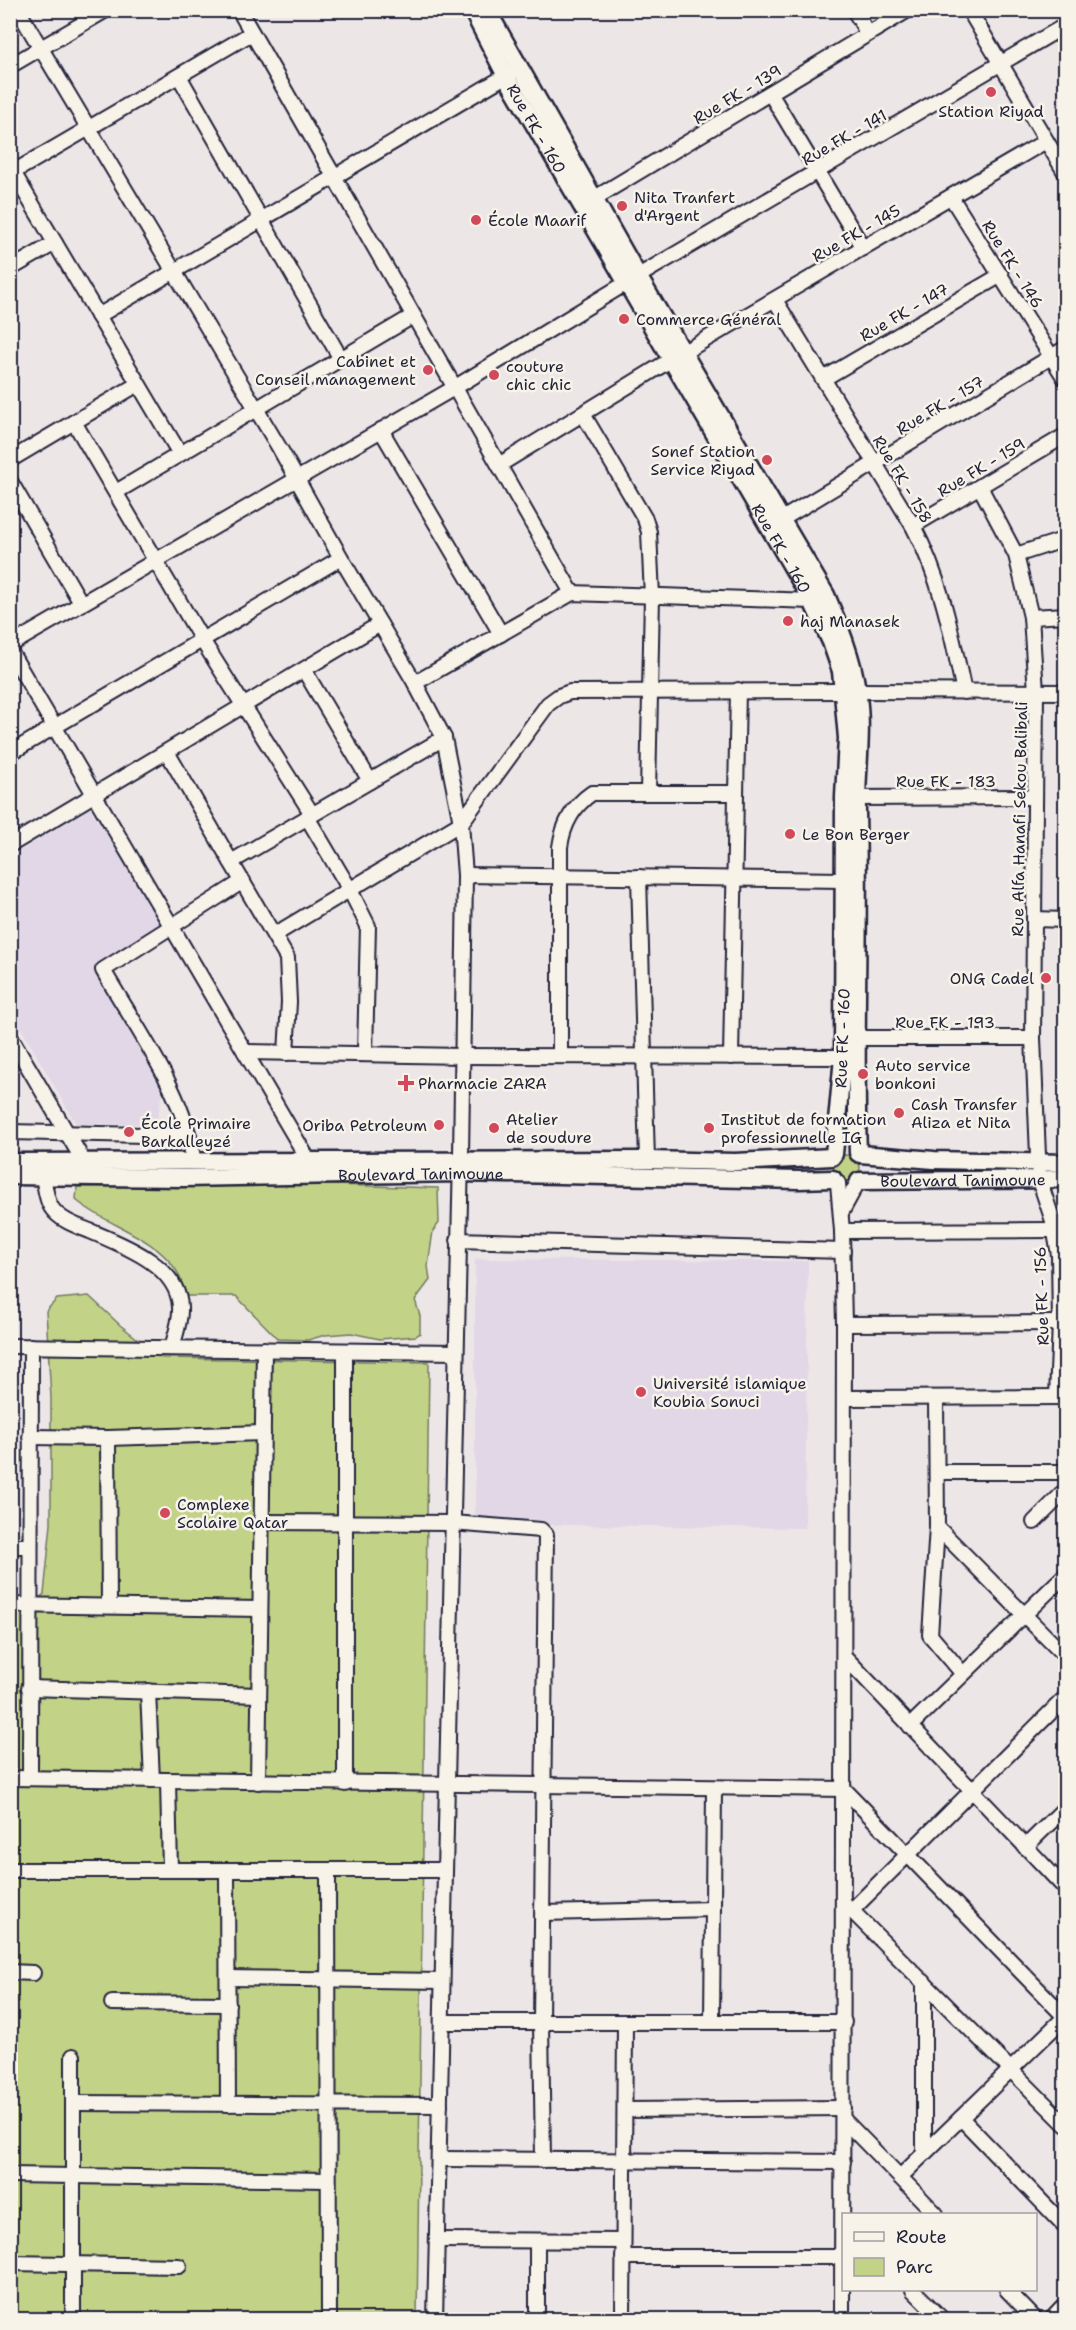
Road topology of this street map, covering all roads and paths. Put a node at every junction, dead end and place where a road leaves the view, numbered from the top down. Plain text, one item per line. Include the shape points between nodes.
1 (18, 10) edge
2 (106, 10) edge
3 (239, 10) edge
4 (472, 10) edge
5 (854, 10) edge
6 (908, 10) edge
7 (969, 10) edge
8 (487, 11) edge
9 (1065, 25) edge
10 (252, 33) junction
11 (868, 34) junction
12 (40, 49) junction
13 (1000, 64) junction
14 (10, 66) edge
15 (512, 72) junction
16 (179, 76) junction
17 (770, 93) junction
18 (87, 130) junction
19 (1046, 141) junction
20 (817, 171) junction
21 (12, 173) edge
22 (1065, 174) edge
23 (334, 177) junction
24 (951, 197) junction
25 (589, 202) junction
26 (261, 220) junction
27 (55, 243) junction
28 (863, 248) junction
29 (10, 269) edge
30 (174, 272) junction
31 (1001, 274) junction
32 (633, 280) junction
33 (775, 300) junction
34 (98, 316) junction
35 (413, 316) junction
36 (1065, 348) edge
37 (678, 356) junction
38 (1051, 357) junction
39 (341, 359) junction
40 (823, 379) junction
41 (1065, 380) edge
42 (138, 384) junction
43 (454, 388) junction
44 (255, 409) junction
45 (583, 414) junction
46 (74, 422) junction
47 (381, 430) junction
48 (1065, 435) edge
49 (180, 454) junction
50 (10, 460) edge
51 (874, 463) junction
52 (499, 465) junction
53 (296, 479) junction
54 (10, 481) edge
55 (980, 487) junction
56 (116, 492) junction
57 (775, 523) junction
58 (913, 526) junction
59 (1065, 539) edge
60 (1016, 555) junction
61 (341, 558) junction
62 (155, 559) junction
63 (572, 593) junction
64 (652, 596) junction
65 (812, 601) junction
66 (81, 603) junction
67 (1065, 615) edge
68 (1031, 617) junction
69 (380, 624) junction
70 (501, 634) junction
71 (202, 640) junction
72 (10, 645) edge
73 (10, 651) edge
74 (304, 670) junction
75 (847, 670) junction
76 (415, 683) junction
77 (738, 690) junction
78 (851, 691) junction
79 (648, 692) junction
80 (964, 692) junction
81 (1036, 692) junction
82 (1065, 692) edge
83 (243, 707) junction
84 (55, 727) junction
85 (444, 738) junction
86 (167, 752) junction
87 (10, 753) edge
88 (370, 781) junction
89 (648, 793) junction
90 (736, 793) junction
91 (95, 795) junction
92 (1035, 797) junction
93 (857, 798) junction
94 (309, 816) junction
95 (461, 823) junction
96 (10, 845) edge
97 (231, 862) junction
98 (465, 875) junction
99 (561, 876) junction
100 (639, 877) junction
101 (734, 878) junction
102 (843, 880) junction
103 (243, 881) junction
104 (349, 888) junction
105 (1034, 919) junction
106 (1065, 920) edge
107 (171, 925) junction
108 (274, 935) junction
109 (10, 1036) edge
110 (856, 1038) junction
111 (1033, 1038) junction
112 (245, 1052) junction
113 (286, 1053) junction
114 (365, 1054) junction
115 (462, 1056) junction
116 (560, 1056) junction
117 (644, 1057) junction
118 (731, 1057) junction
119 (843, 1057) junction
120 (10, 1132) edge
121 (66, 1132) junction
122 (189, 1136) junction
123 (859, 1154) junction
124 (833, 1156) junction
125 (647, 1160) junction
126 (309, 1161) junction
127 (10, 1162) edge
128 (84, 1162) junction
129 (193, 1162) junction
130 (1065, 1163) edge
131 (460, 1167) junction
132 (1038, 1170) junction
133 (10, 1176) edge
134 (43, 1176) junction
135 (1065, 1179) edge
136 (835, 1181) junction
137 (858, 1182) junction
138 (841, 1213) junction
139 (1057, 1224) edge
140 (842, 1231) junction
141 (458, 1240) junction
142 (843, 1251) junction
143 (844, 1323) junction
144 (1063, 1323) edge
145 (10, 1346) edge
146 (31, 1346) junction
147 (172, 1348) junction
148 (264, 1349) junction
149 (345, 1351) junction
150 (456, 1352) junction
151 (1061, 1397) edge
152 (844, 1398) junction
153 (936, 1398) junction
154 (263, 1433) junction
155 (30, 1437) junction
156 (108, 1438) junction
157 (937, 1472) junction
158 (1065, 1473) edge
159 (1065, 1490) edge
160 (262, 1522) junction
161 (345, 1522) junction
162 (1034, 1522) dead end
163 (452, 1523) junction
164 (937, 1527) junction
165 (10, 1546) edge
166 (29, 1546) junction
167 (1065, 1574) edge
168 (10, 1605) edge
169 (109, 1605) junction
170 (29, 1606) junction
171 (260, 1609) junction
172 (1024, 1614) junction
173 (844, 1656) junction
174 (1065, 1657) edge
175 (963, 1674) junction
176 (29, 1688) junction
177 (148, 1691) junction
178 (259, 1695) junction
179 (1065, 1697) edge
180 (910, 1726) junction
181 (10, 1778) edge
182 (30, 1778) junction
183 (152, 1780) junction
184 (168, 1781) junction
185 (258, 1782) junction
186 (345, 1784) junction
187 (447, 1785) junction
188 (545, 1786) junction
189 (714, 1788) junction
190 (844, 1789) junction
191 (972, 1790) junction
192 (1065, 1807) edge
193 (1025, 1846) junction
194 (907, 1855) junction
195 (10, 1870) edge
196 (170, 1870) junction
197 (227, 1870) junction
198 (328, 1870) junction
199 (445, 1870) junction
200 (1065, 1889) edge
201 (848, 1906) junction
202 (713, 1909) junction
203 (543, 1913) junction
204 (10, 1972) edge
205 (33, 1973) dead end
206 (228, 1978) junction
207 (328, 1980) junction
208 (442, 1981) junction
209 (924, 1982) junction
210 (112, 2003) dead end
211 (228, 2004) junction
212 (1065, 2017) edge
213 (441, 2022) junction
214 (541, 2022) junction
215 (625, 2022) junction
216 (712, 2022) junction
217 (844, 2022) junction
218 (73, 2056) dead end
219 (1011, 2069) junction
220 (73, 2103) junction
221 (228, 2104) junction
222 (328, 2104) junction
223 (440, 2105) junction
224 (625, 2109) junction
225 (843, 2114) junction
226 (961, 2118) junction
227 (1065, 2125) edge
228 (924, 2154) junction
229 (439, 2159) junction
230 (543, 2160) junction
231 (625, 2160) junction
232 (843, 2162) junction
233 (10, 2175) edge
234 (73, 2176) junction
235 (900, 2177) junction
236 (327, 2180) junction
237 (842, 2213) edge
238 (935, 2213) edge
239 (842, 2220) edge
240 (1065, 2227) edge
241 (437, 2240) junction
242 (537, 2241) junction
243 (623, 2241) junction
244 (623, 2256) junction
245 (841, 2257) junction
246 (10, 2263) edge
247 (73, 2264) junction
248 (178, 2265) dead end
249 (915, 2291) edge
250 (1009, 2291) edge
251 (1065, 2304) edge
252 (73, 2319) edge
253 (329, 2319) edge
254 (435, 2319) edge
255 (537, 2319) edge
256 (622, 2319) edge
257 (842, 2319) edge
258 (943, 2319) edge
259 (1036, 2319) edge
260 (1051, 2319) edge

1 - 12 street
2 - 12 street
3 - 10 street
4 - 15 main road, Rue FK - 160
5 - 11 street
6 - 11 street, Rue FK - 139
7 - 13 street
8 - 15 main road, Rue FK - 160
9 - 13 street, Rue FK - 141
10 - 16 street
10 - 23 street
11 - 17 street, Rue FK - 139
12 - 14 street
12 - 18 street
13 - 19 street
13 - 20 street, Rue FK - 141
15 - 23 street
15 - 25 main road, Rue FK - 160
16 - 18 street
16 - 26 street
17 - 20 street
17 - 25 street, Rue FK - 139
18 - 21 street
18 - 30 street
19 - 22 street
19 - 24 street, Rue FK - 145
20 - 28 street
20 - 32 street, Rue FK - 141
21 - 27 street
23 - 26 street
23 - 35 street
24 - 28 street, Rue FK - 145
24 - 31 street, Rue FK - 146
25 - 32 main road, Rue FK - 160
26 - 30 street
26 - 39 street
27 - 29 street
27 - 34 street
28 - 33 street, Rue FK - 145
30 - 34 street
30 - 44 street
31 - 38 street, Rue FK - 146
31 - 40 street, Rue FK - 147
32 - 37 main road, Rue FK - 160
32 - 43 street, Rue FK - 141
33 - 37 street, Rue FK - 145
33 - 40 street, Rue FK - 158
34 - 42 street
35 - 39 street
35 - 43 street
36 - 38 street, Rue FK - 157
37 - 45 street, Rue FK - 145
37 - 57 main road, Rue FK - 160
38 - 41 street, Rue FK - 146
38 - 51 street, Rue FK - 157
39 - 44 street
40 - 51 street, Rue FK - 158
42 - 46 street
42 - 49 street
43 - 47 street, Rue FK - 141
43 - 52 street
44 - 49 street
44 - 53 street
45 - 52 street, Rue FK - 145
45 - 64 street via 647,525
46 - 50 street
46 - 56 street
47 - 53 street, Rue FK - 141
47 - 70 street
48 - 55 street, Rue FK - 159
49 - 56 street
51 - 57 street, Rue FK - 157
51 - 58 street, Rue FK - 158
52 - 63 street
53 - 61 street
53 - 62 street, Rue FK - 141
54 - 66 street
55 - 58 street, Rue FK - 159
55 - 60 street, Rue Alfa Hanafi Sekou Balibali
56 - 62 street
57 - 65 main road, Rue FK - 160
57 - 75 main road, Rue FK - 160 via 826,595 847,645
58 - 80 street, Rue FK - 158 via 943,596
59 - 60 street
60 - 68 street, Rue Alfa Hanafi Sekou Balibali
61 - 69 street
61 - 71 street
62 - 66 street, Rue FK - 141
62 - 71 street
63 - 64 street
63 - 70 street
64 - 65 street
64 - 79 street
65 - 75 main road, Rue FK - 160
66 - 72 street, Rue FK - 141
67 - 68 street
68 - 81 street, Rue Alfa Hanafi Sekou Balibali
69 - 74 street
69 - 76 street
70 - 76 street
71 - 83 street
71 - 84 street
73 - 84 street
74 - 83 street
74 - 88 street
75 - 78 main road, Rue FK - 160
76 - 85 street
77 - 78 street
77 - 79 street
77 - 90 street
78 - 80 street
78 - 93 main road, Rue FK - 160 via 860,745
78 - 102 main road, Rue FK - 160
79 - 89 street
79 - 95 street via 570,692 559,696 548,704
80 - 81 street
81 - 82 street
81 - 92 street, Rue Alfa Hanafi Sekou Balibali
83 - 86 street
83 - 94 street
84 - 87 street
84 - 91 street
85 - 88 street
85 - 95 street
86 - 91 street
86 - 97 street
88 - 94 street
89 - 90 street
89 - 99 street via 592,793 583,801 562,828
90 - 101 street
91 - 96 street
91 - 107 street
92 - 93 street, Rue FK - 183
92 - 105 street, Rue Alfa Hanafi Sekou Balibali
93 - 110 main road, Rue FK - 160
94 - 97 street
94 - 104 street
95 - 98 street
95 - 104 street
97 - 103 street
98 - 99 street
98 - 115 street
99 - 100 street
99 - 116 street
100 - 101 street
100 - 117 street
101 - 102 street
101 - 118 street
102 - 119 main road, Rue FK - 160
103 - 107 street
103 - 108 street
104 - 108 street
104 - 114 street via 368,926
105 - 106 street
105 - 111 street, Rue Alfa Hanafi Sekou Balibali
107 - 112 street
107 - 122 street via 103,970 161,1071
108 - 113 street via 287,958
109 - 121 street
110 - 111 street, Rue FK - 193
110 - 123 main road, Rue FK - 160
111 - 132 street, Rue Alfa Hanafi Sekou Balibali
112 - 113 street
112 - 126 street
113 - 114 street
114 - 115 street
115 - 116 street
115 - 131 street
116 - 117 street
117 - 118 street
117 - 125 street
118 - 119 street
119 - 124 main road, Rue FK - 160
120 - 121 street
121 - 122 street
121 - 128 street
122 - 129 street
123 - 124 main road via 846,1149
123 - 132 main road, Boulevard Tanimoune
123 - 137 main road via 864,1159 865,1171
124 - 125 main road, Boulevard Tanimoune via 735,1162
124 - 136 main road via 829,1166
125 - 131 main road, Boulevard Tanimoune
126 - 129 main road, Boulevard Tanimoune
126 - 131 main road, Boulevard Tanimoune
127 - 128 main road, Boulevard Tanimoune
128 - 129 main road, Boulevard Tanimoune
130 - 132 main road, Boulevard Tanimoune
131 - 134 main road, Boulevard Tanimoune via 184,1178
131 - 136 main road, Boulevard Tanimoune
131 - 141 street
132 - 135 main road, Boulevard Tanimoune
132 - 137 main road, Boulevard Tanimoune
132 - 139 street, Rue FK - 156
133 - 134 main road, Boulevard Tanimoune
134 - 147 street via 49,1206 57,1214 152,1261 164,1272 181,1309
136 - 137 main road via 848,1186
136 - 138 street
137 - 138 street
138 - 140 street
139 - 140 street
139 - 144 street, Rue FK - 156
140 - 142 street
141 - 142 street
141 - 150 street
142 - 143 street
143 - 144 street
143 - 152 street
144 - 151 street, Rue FK - 156
145 - 146 street
146 - 147 street
146 - 155 street
147 - 148 street
148 - 149 street
148 - 154 street
149 - 150 street
149 - 161 street
150 - 163 street
151 - 153 street
152 - 153 street
152 - 173 street
153 - 157 street
154 - 156 street
154 - 160 street
155 - 156 street
155 - 166 street
156 - 169 street
157 - 158 street
157 - 164 street
159 - 162 street
160 - 161 street
160 - 171 street
161 - 163 street
161 - 186 street
163 - 187 street
163 - 188 street via 541,1530 546,1535
164 - 172 street
164 - 175 street via 930,1635
165 - 166 street
166 - 170 street
167 - 172 street
168 - 170 street
169 - 170 street
169 - 171 street
170 - 176 street
171 - 178 street
172 - 174 street
172 - 175 street
173 - 180 street
173 - 190 street
175 - 180 street
176 - 177 street
176 - 182 street
177 - 178 street
177 - 183 street
178 - 185 street
179 - 191 street
180 - 191 street
181 - 182 street
182 - 183 street
183 - 184 street
184 - 185 street
184 - 196 street
185 - 186 street
186 - 187 street
187 - 188 street
187 - 199 street
188 - 189 street
188 - 203 street
189 - 190 street
189 - 202 street
190 - 194 street
190 - 201 street
191 - 193 street
191 - 194 street
192 - 193 street
193 - 200 street
194 - 201 street
194 - 212 street
195 - 196 street
196 - 197 street
197 - 198 street
197 - 206 street
198 - 199 street
198 - 207 street
199 - 208 street
201 - 209 street
201 - 217 street
202 - 203 street
202 - 216 street
203 - 214 street
204 - 205 street
206 - 207 street
206 - 211 street
207 - 208 street
207 - 222 street
208 - 213 street
209 - 219 street
209 - 228 street
210 - 211 street
211 - 221 street
212 - 219 street
213 - 214 street
213 - 223 street
214 - 215 street
214 - 230 street
215 - 216 street
215 - 224 street
216 - 217 street
217 - 225 street
218 - 220 street
219 - 226 street
219 - 227 street
220 - 221 street
220 - 234 street
221 - 222 street
222 - 223 street
222 - 236 street
223 - 229 street
224 - 225 street
224 - 231 street
225 - 232 street
225 - 235 street
226 - 228 street
226 - 240 street
228 - 235 street
229 - 230 street
229 - 241 street
230 - 231 street
231 - 232 street
231 - 243 street
232 - 237 street
233 - 234 street
234 - 236 street
234 - 247 street
235 - 238 street
236 - 253 street
239 - 245 street
241 - 242 street
241 - 254 street
242 - 243 street
242 - 255 street
243 - 244 street
244 - 245 street
244 - 256 street
245 - 257 street
246 - 247 street
247 - 248 street
247 - 252 street
249 - 258 street
250 - 259 street
251 - 260 street

